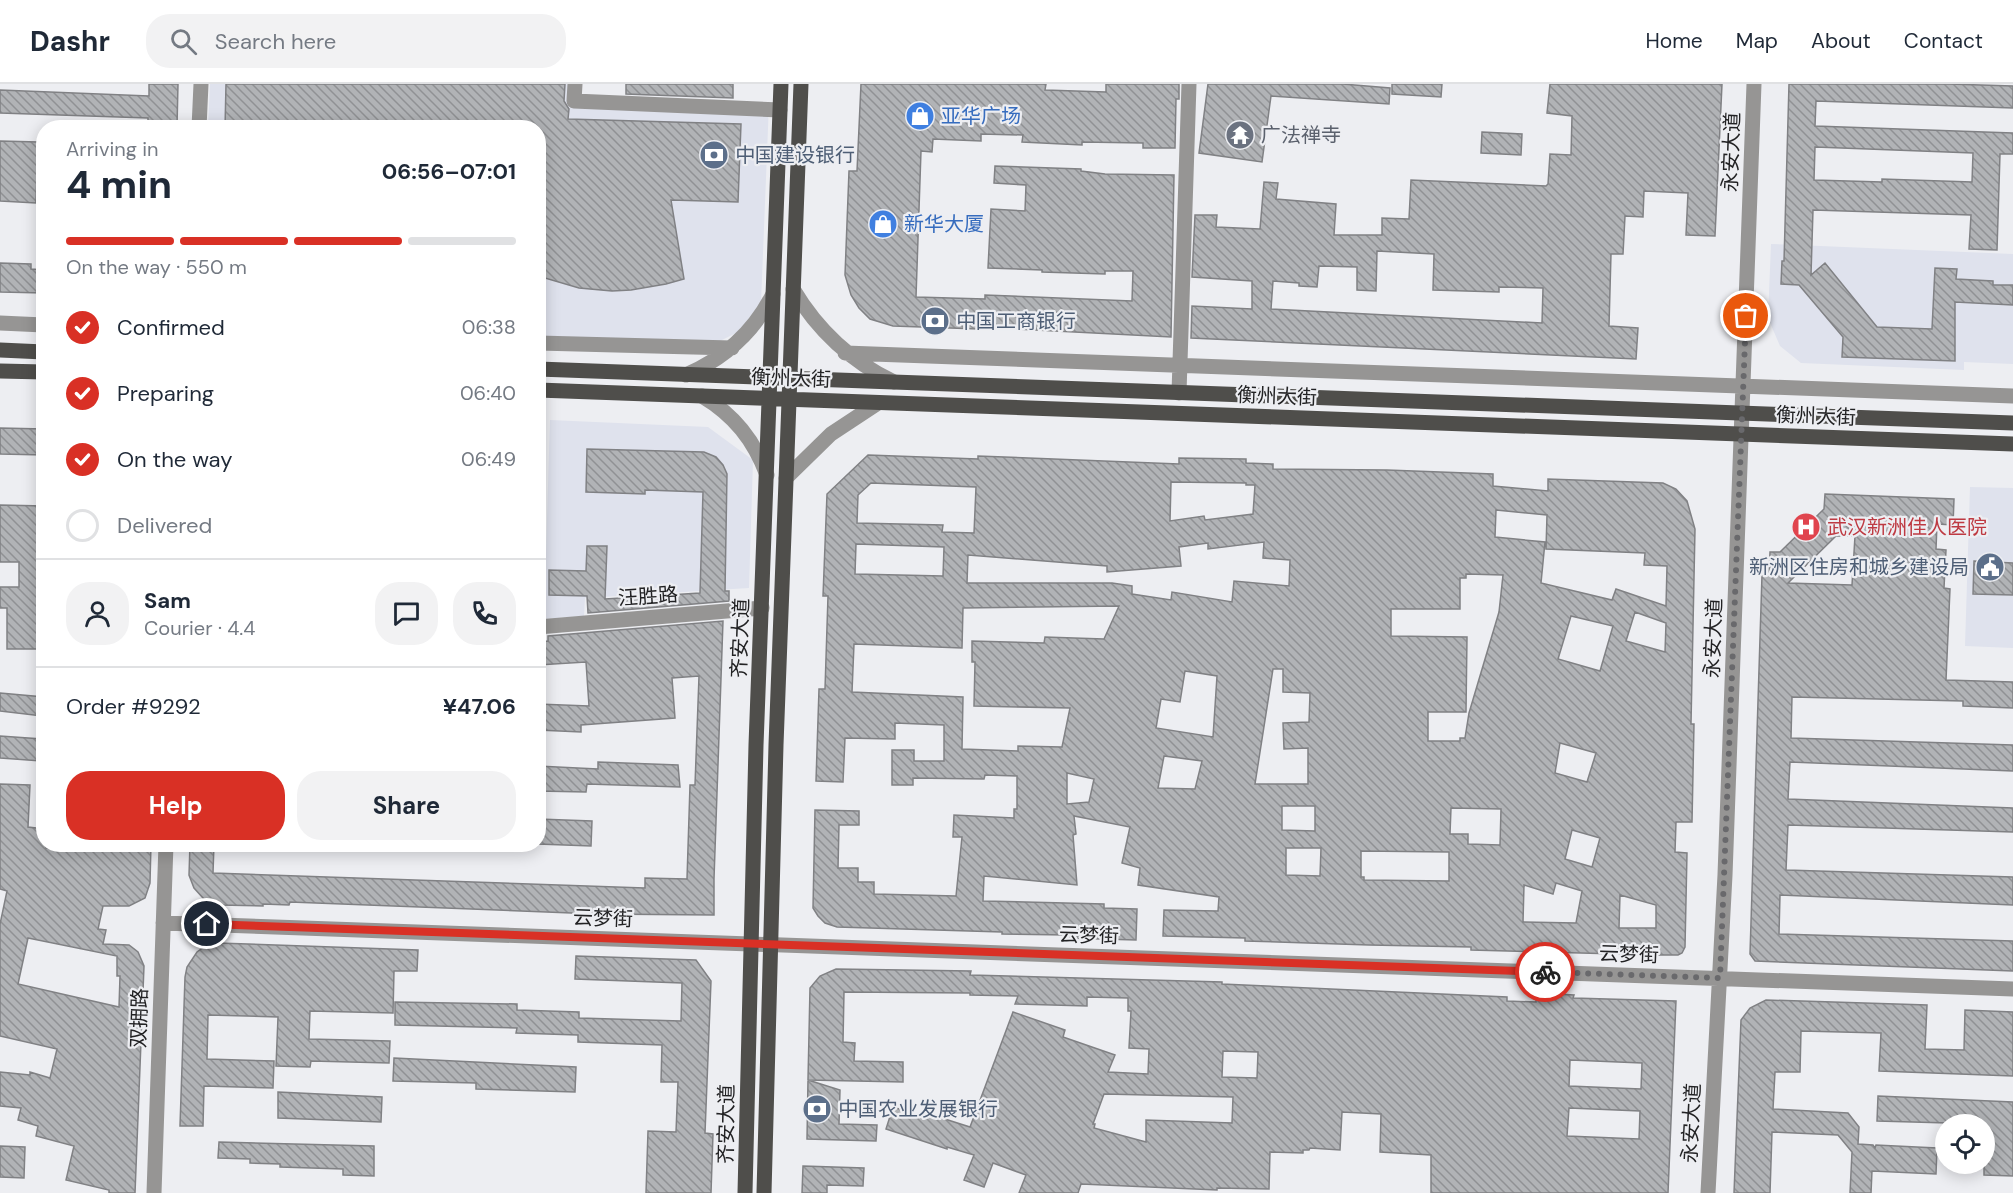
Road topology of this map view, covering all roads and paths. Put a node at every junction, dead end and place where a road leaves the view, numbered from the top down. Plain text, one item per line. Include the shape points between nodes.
1 (201, 84) edge
2 (575, 84) edge
3 (781, 84) edge
4 (801, 84) edge
5 (1189, 84) edge
6 (1755, 84) edge
7 (780, 110) junction
8 (199, 120) edge
9 (793, 289) junction
10 (773, 294) junction
11 (0, 323) edge
12 (36, 325) edge
13 (546, 343) edge
14 (732, 348) junction
15 (0, 350) edge
16 (36, 352) edge
17 (845, 352) junction
18 (1180, 365) junction
19 (546, 369) edge
20 (0, 371) edge
21 (36, 372) edge
22 (686, 375) junction
23 (770, 378) junction
24 (790, 378) junction
25 (894, 382) junction
26 (1743, 386) junction
27 (546, 390) edge
28 (1179, 393) junction
29 (702, 396) junction
30 (2013, 396) edge
31 (770, 399) junction
32 (789, 399) junction
33 (878, 403) junction
34 (1743, 414) junction
35 (2013, 423) edge
36 (1742, 434) junction
37 (2013, 444) edge
38 (767, 475) junction
39 (786, 478) junction
40 (762, 608) junction
41 (546, 626) edge
42 (166, 852) edge
43 (163, 923) junction
44 (751, 944) junction
45 (771, 945) junction
46 (1720, 978) junction
47 (2013, 989) edge
48 (154, 1193) edge
49 (745, 1193) edge
50 (765, 1193) edge
51 (1708, 1193) edge

1 - 8 street
2 - 7 street via 574,101
3 - 7 main road, 齐安大道
4 - 9 main road, 齐安大道
5 - 18 street
6 - 26 street, 永安大道
7 - 10 main road, 齐安大道
9 - 17 street via 816,324
9 - 24 main road, 齐安大道
10 - 14 street via 756,323
10 - 23 main road, 齐安大道
11 - 12 street
13 - 14 street
14 - 22 street
15 - 16 main road
17 - 18 street
17 - 25 street
18 - 26 street
18 - 28 street
19 - 22 main road, 衡州大街
20 - 21 main road
22 - 23 main road, 衡州大街
23 - 24 main road, 衡州大街
23 - 31 main road, 齐安大道
24 - 25 main road, 衡州大街
24 - 32 main road, 齐安大道
25 - 28 main road, 衡州大街
26 - 30 street
26 - 34 street, 永安大道
27 - 29 main road, 衡州大街
28 - 34 main road, 衡州大街
29 - 31 main road, 衡州大街
29 - 38 street via 726,412 745,432
31 - 32 main road, 衡州大街
31 - 38 main road, 齐安大道
32 - 33 main road, 衡州大街
32 - 39 main road, 齐安大道
33 - 36 main road, 衡州大街
33 - 39 street via 831,434
34 - 35 main road, 衡州大街
34 - 36 street, 永安大道
36 - 37 main road, 衡州大街
36 - 46 street, 永安大道
38 - 40 main road, 齐安大道
39 - 45 main road, 齐安大道
40 - 41 street, 汪胜路
40 - 44 main road, 齐安大道
42 - 43 street, 双拥路
43 - 44 street, 云梦街
43 - 48 street, 双拥路
44 - 45 street, 云梦街
44 - 49 main road, 齐安大道
45 - 46 street, 云梦街
45 - 50 main road, 齐安大道
46 - 47 street, 云梦街
46 - 51 street, 永安大道

